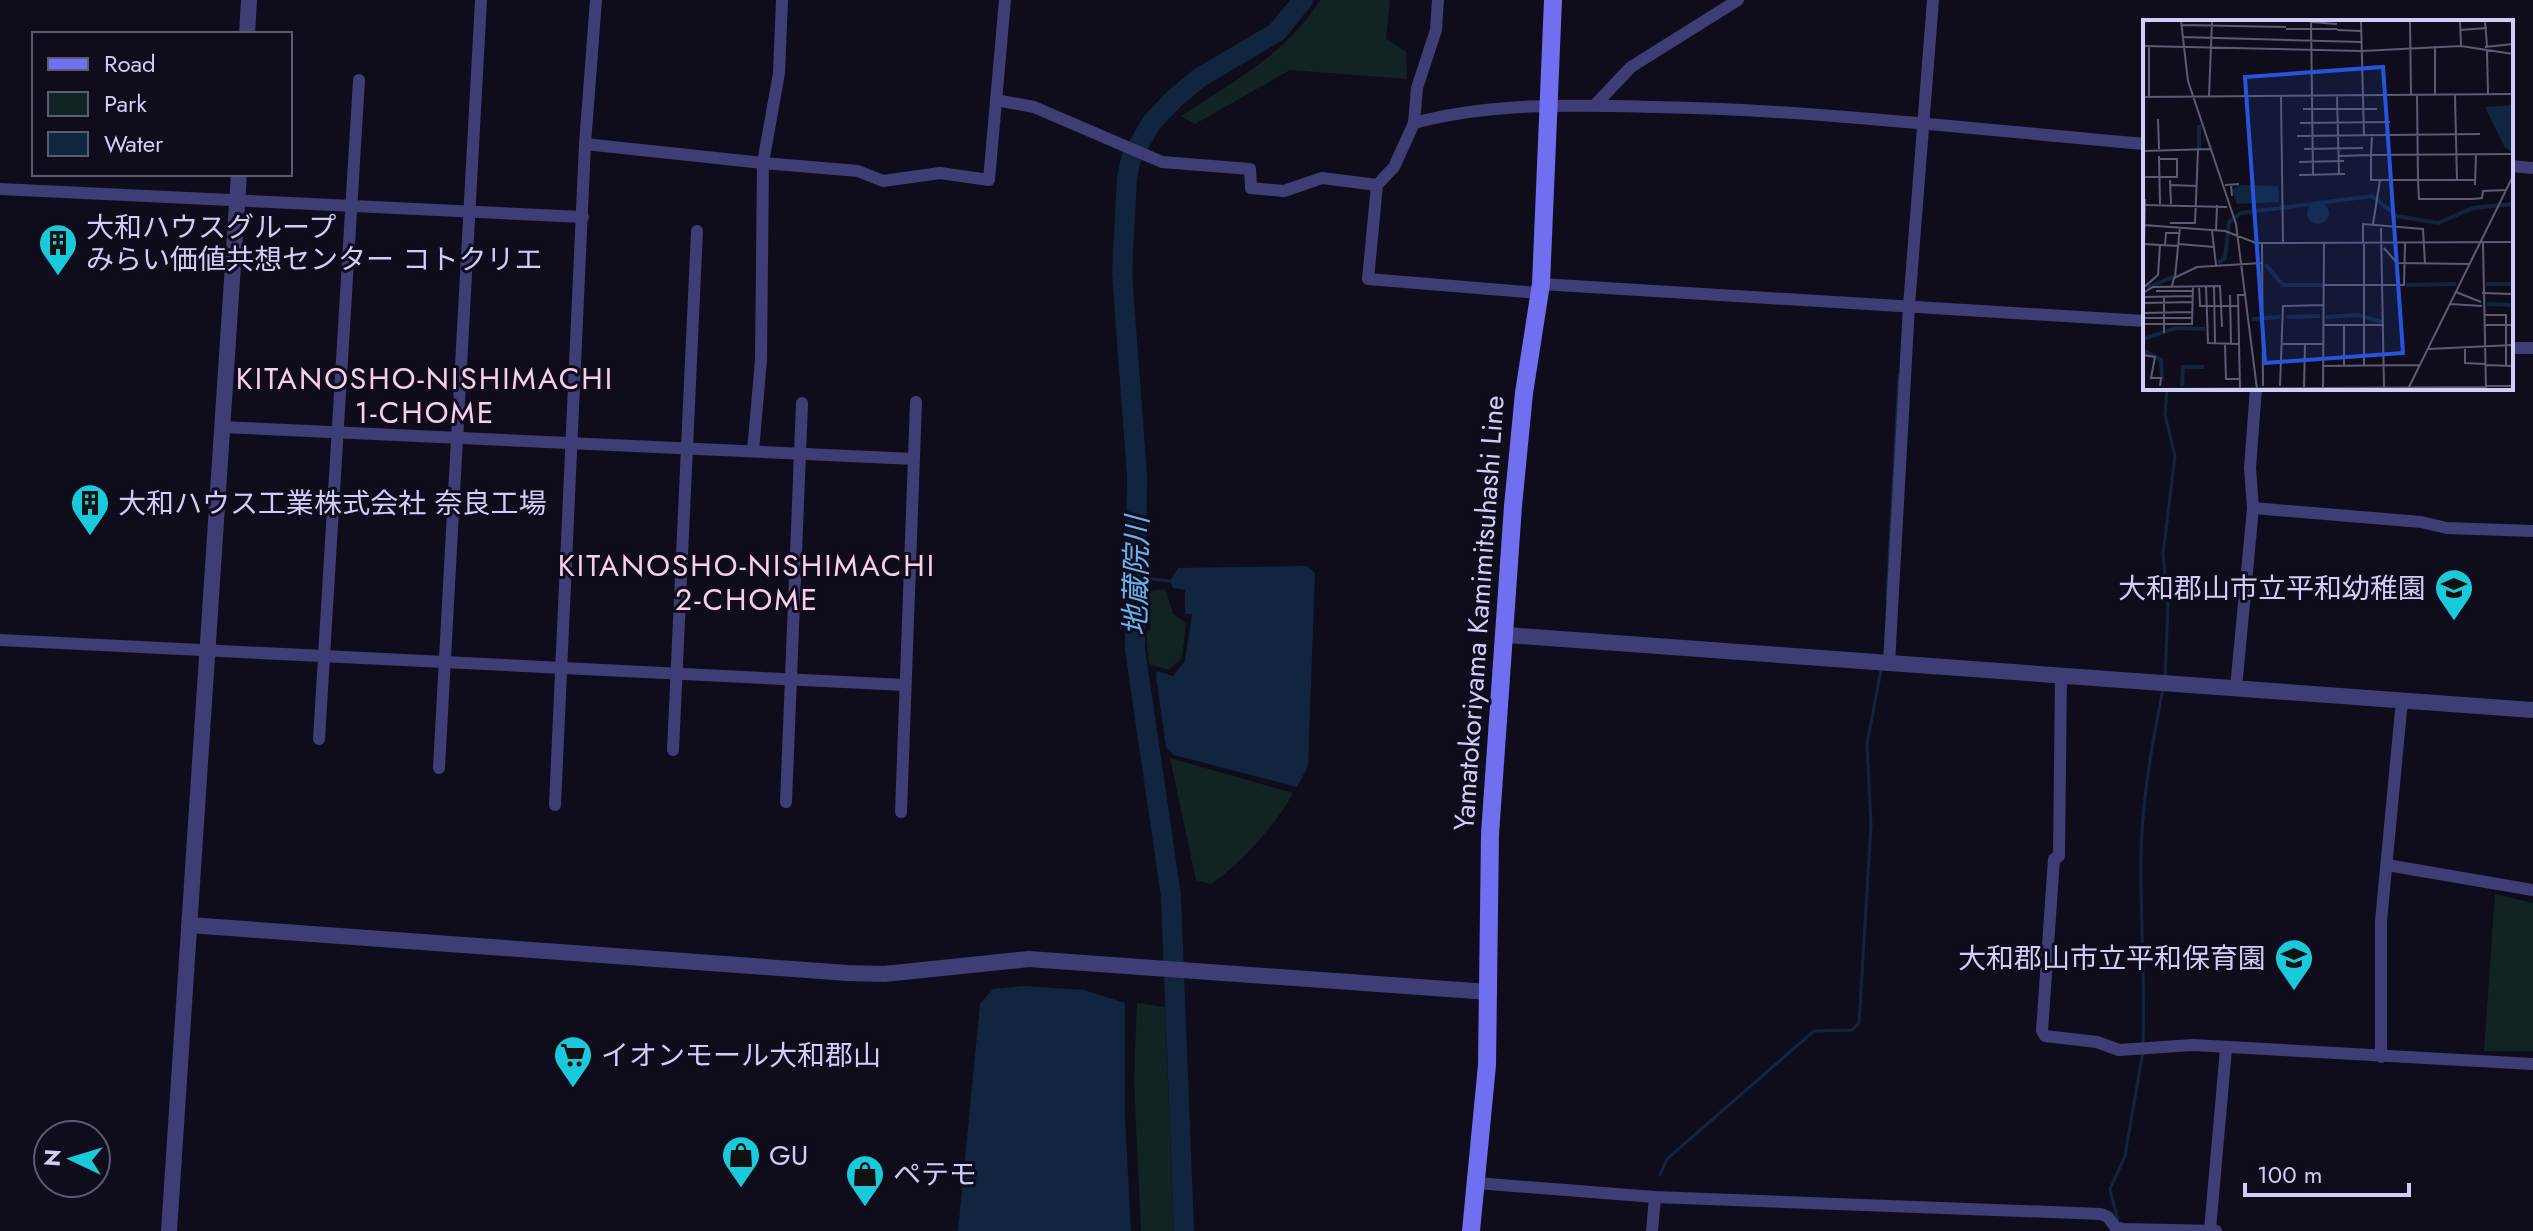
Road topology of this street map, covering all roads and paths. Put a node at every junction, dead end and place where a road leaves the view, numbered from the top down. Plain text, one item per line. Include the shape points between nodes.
1 (249, 0) edge
2 (481, 0) edge
3 (596, 0) edge
4 (782, 0) edge
5 (1005, 0) edge
6 (1438, 0) edge
7 (1553, 0) edge
8 (1738, 0) edge
9 (1933, 0) edge
10 (247, 32) edge
11 (359, 80) dead end
12 (996, 100) junction
13 (1550, 104) junction
14 (1595, 105) junction
15 (1414, 123) junction
16 (1924, 124) junction
17 (585, 144) junction
18 (2143, 144) edge
19 (763, 163) junction
20 (2513, 166) edge
21 (2533, 168) edge
22 (239, 176) edge
23 (1377, 185) junction
24 (0, 189) edge
25 (238, 199) junction
26 (354, 207) junction
27 (469, 213) junction
28 (583, 217) junction
29 (697, 231) dead end
30 (1540, 289) junction
31 (1905, 305) junction
32 (2143, 321) edge
33 (2256, 390) edge
34 (916, 402) dead end
35 (802, 403) dead end
36 (221, 427) junction
37 (340, 432) junction
38 (456, 438) junction
39 (572, 442) junction
40 (686, 448) junction
41 (753, 451) junction
42 (800, 453) junction
43 (914, 459) junction
44 (2253, 508) junction
45 (2533, 531) edge
46 (1506, 635) junction
47 (0, 640) edge
48 (208, 652) junction
49 (325, 659) junction
50 (1882, 662) junction
51 (444, 663) junction
52 (562, 668) junction
53 (675, 674) junction
54 (2061, 675) junction
55 (790, 679) junction
56 (905, 685) junction
57 (2236, 688) junction
58 (2402, 700) junction
59 (2533, 710) edge
60 (319, 739) dead end
61 (673, 750) dead end
62 (439, 768) dead end
63 (786, 802) dead end
64 (555, 805) dead end
65 (901, 812) dead end
66 (2387, 865) junction
67 (2533, 890) edge
68 (189, 925) junction
69 (1489, 992) junction
70 (2226, 1049) junction
71 (2381, 1057) junction
72 (2533, 1064) edge
73 (1476, 1183) junction
74 (1655, 1197) junction
75 (2119, 1228) edge
76 (2210, 1230) edge
77 (169, 1231) edge
78 (1471, 1231) edge
79 (1652, 1231) edge
80 (2216, 1231) edge

1 - 10 street
2 - 27 street
3 - 17 street
4 - 19 street via 779,73
5 - 12 street
6 - 15 street
7 - 13 main road, Yamatokoriyama Kamimitsuhashi Line
8 - 14 street via 1631,67
9 - 16 street
11 - 26 street
12 - 19 street via 989,180 940,173 883,181 858,171
12 - 23 street via 1034,107 1162,162 1250,169 1251,188 1284,191 1322,178
13 - 14 street
13 - 15 street via 1445,114
13 - 30 main road, Yamatokoriyama Kamimitsuhashi Line
14 - 16 street via 1735,108
15 - 23 street via 1394,167
16 - 18 street
16 - 31 street
17 - 19 street
17 - 28 street
19 - 41 street via 761,360
20 - 21 street
22 - 25 street
23 - 30 street via 1368,279
24 - 25 street
25 - 26 street
25 - 36 street
26 - 27 street
26 - 37 street
27 - 28 street
27 - 38 street
28 - 39 street
29 - 40 street
30 - 31 street
30 - 46 main road, Yamatokoriyama Kamimitsuhashi Line via 1523,407
31 - 32 street
31 - 50 street
33 - 44 street
34 - 43 street
35 - 42 street
36 - 37 street
36 - 48 street
37 - 38 street
37 - 49 street
38 - 39 street
38 - 51 street
39 - 40 street
39 - 52 street
40 - 41 street
40 - 53 street
41 - 42 street
42 - 43 street
42 - 55 street
43 - 56 street
44 - 45 street via 2447,528
44 - 57 street
46 - 50 street
46 - 69 main road, Yamatokoriyama Kamimitsuhashi Line via 1490,834
47 - 48 street
48 - 49 street
48 - 68 street
49 - 51 street
49 - 60 street
50 - 54 street
51 - 52 street
51 - 62 street
52 - 53 street
52 - 64 street
53 - 55 street
53 - 61 street
54 - 57 street
54 - 70 street via 2059,856 2054,859 2042,1031 2045,1036 2144,1051 2193,1045
55 - 56 street
55 - 63 street
56 - 65 street
57 - 58 street
58 - 59 street
58 - 66 street
66 - 67 street
66 - 71 street via 2381,921
68 - 69 street via 848,973 1029,959
68 - 77 street
69 - 73 main road, Yamatokoriyama Kamimitsuhashi Line
70 - 71 street
70 - 76 street
71 - 72 street
73 - 74 street
73 - 78 main road, Yamatokoriyama Kamimitsuhashi Line
74 - 75 street via 2101,1214
74 - 79 street
75 - 76 street
76 - 80 street

